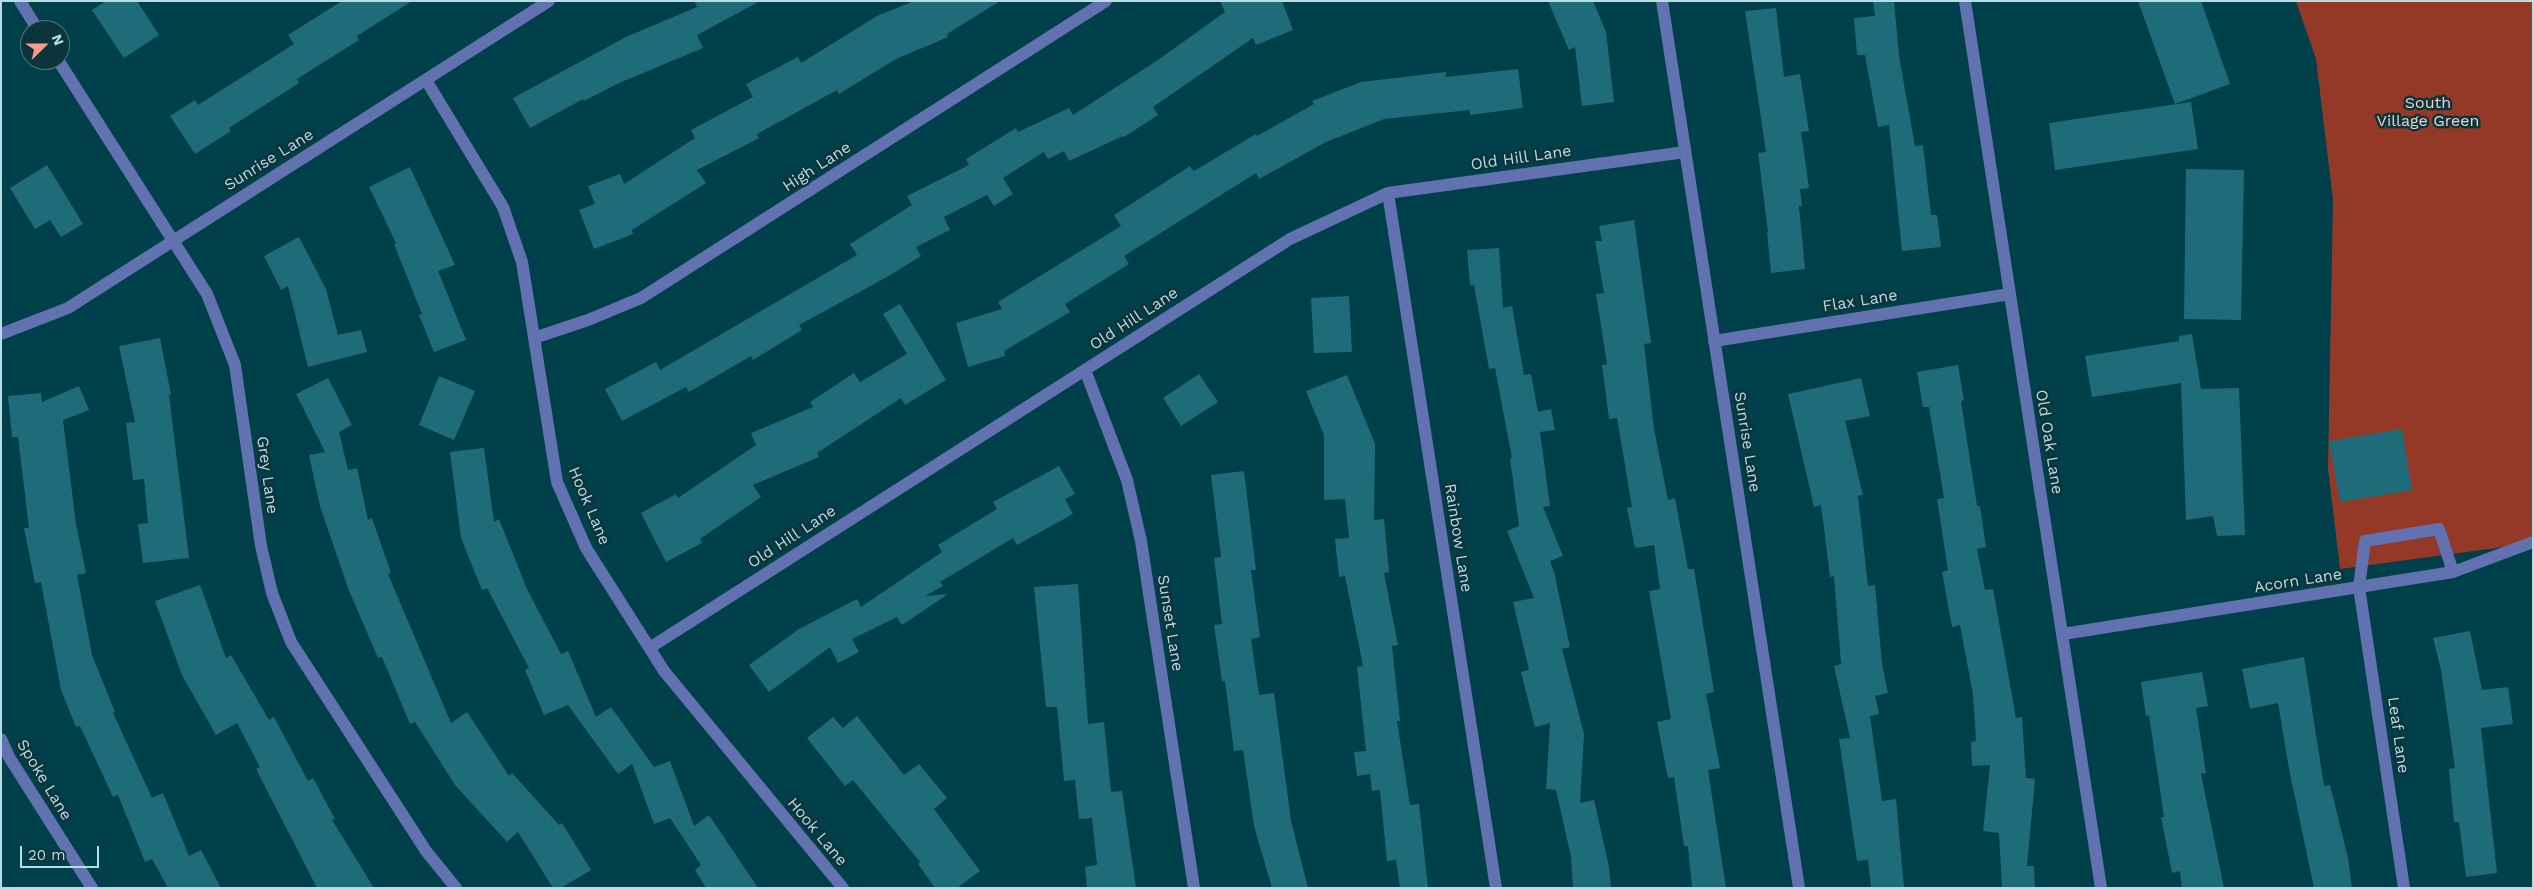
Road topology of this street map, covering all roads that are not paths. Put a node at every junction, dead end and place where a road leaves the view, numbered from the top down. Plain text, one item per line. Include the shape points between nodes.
1 (20, 1) edge
2 (549, 1) edge
3 (1106, 1) edge
4 (1662, 1) edge
5 (1965, 1) edge
6 (32, 20) edge
7 (64, 70) edge
8 (426, 80) junction
9 (1685, 152) junction
10 (1388, 193) junction
11 (174, 240) junction
12 (2010, 294) junction
13 (1, 334) edge
14 (534, 338) junction
15 (1714, 340) junction
16 (1085, 370) junction
17 (2533, 542) edge
18 (2453, 572) junction
19 (2359, 588) junction
20 (2062, 634) junction
21 (651, 647) junction
22 (1, 739) edge
23 (92, 888) edge
24 (456, 888) edge
25 (843, 888) edge
26 (1194, 888) edge
27 (1496, 888) edge
28 (1799, 888) edge
29 (2101, 888) edge
30 (2404, 888) edge

1 - 6 street
2 - 8 street, Sunrise Lane
3 - 14 street, High Lane via 641,298
4 - 9 street, Sunrise Lane
5 - 12 street, Old Oak Lane
7 - 11 street, Grey Lane
8 - 11 street, Sunrise Lane
8 - 14 street, Hook Lane via 503,207 522,262
9 - 10 street, Old Hill Lane
9 - 15 street, Sunrise Lane
10 - 16 street, Old Hill Lane via 1290,239
10 - 27 street, Rainbow Lane
11 - 13 street, Sunrise Lane via 68,308
11 - 24 street, Grey Lane via 207,294 235,366 260,546 272,593 291,642 426,851
12 - 15 street, Flax Lane
12 - 20 street, Old Oak Lane
14 - 21 street, Hook Lane via 557,482 586,548
15 - 28 street, Sunrise Lane
16 - 21 street, Old Hill Lane
16 - 26 street, Sunset Lane via 1127,480 1141,541
17 - 18 street, Acorn Lane
18 - 19 street, Acorn Lane
18 - 19 street, Leaf Lane via 2439,529 2365,541
19 - 20 street, Acorn Lane
19 - 30 street, Leaf Lane
20 - 29 street, Old Oak Lane
21 - 25 street, Hook Lane via 664,671 701,718
22 - 23 street, Spoke Lane via 9,757

